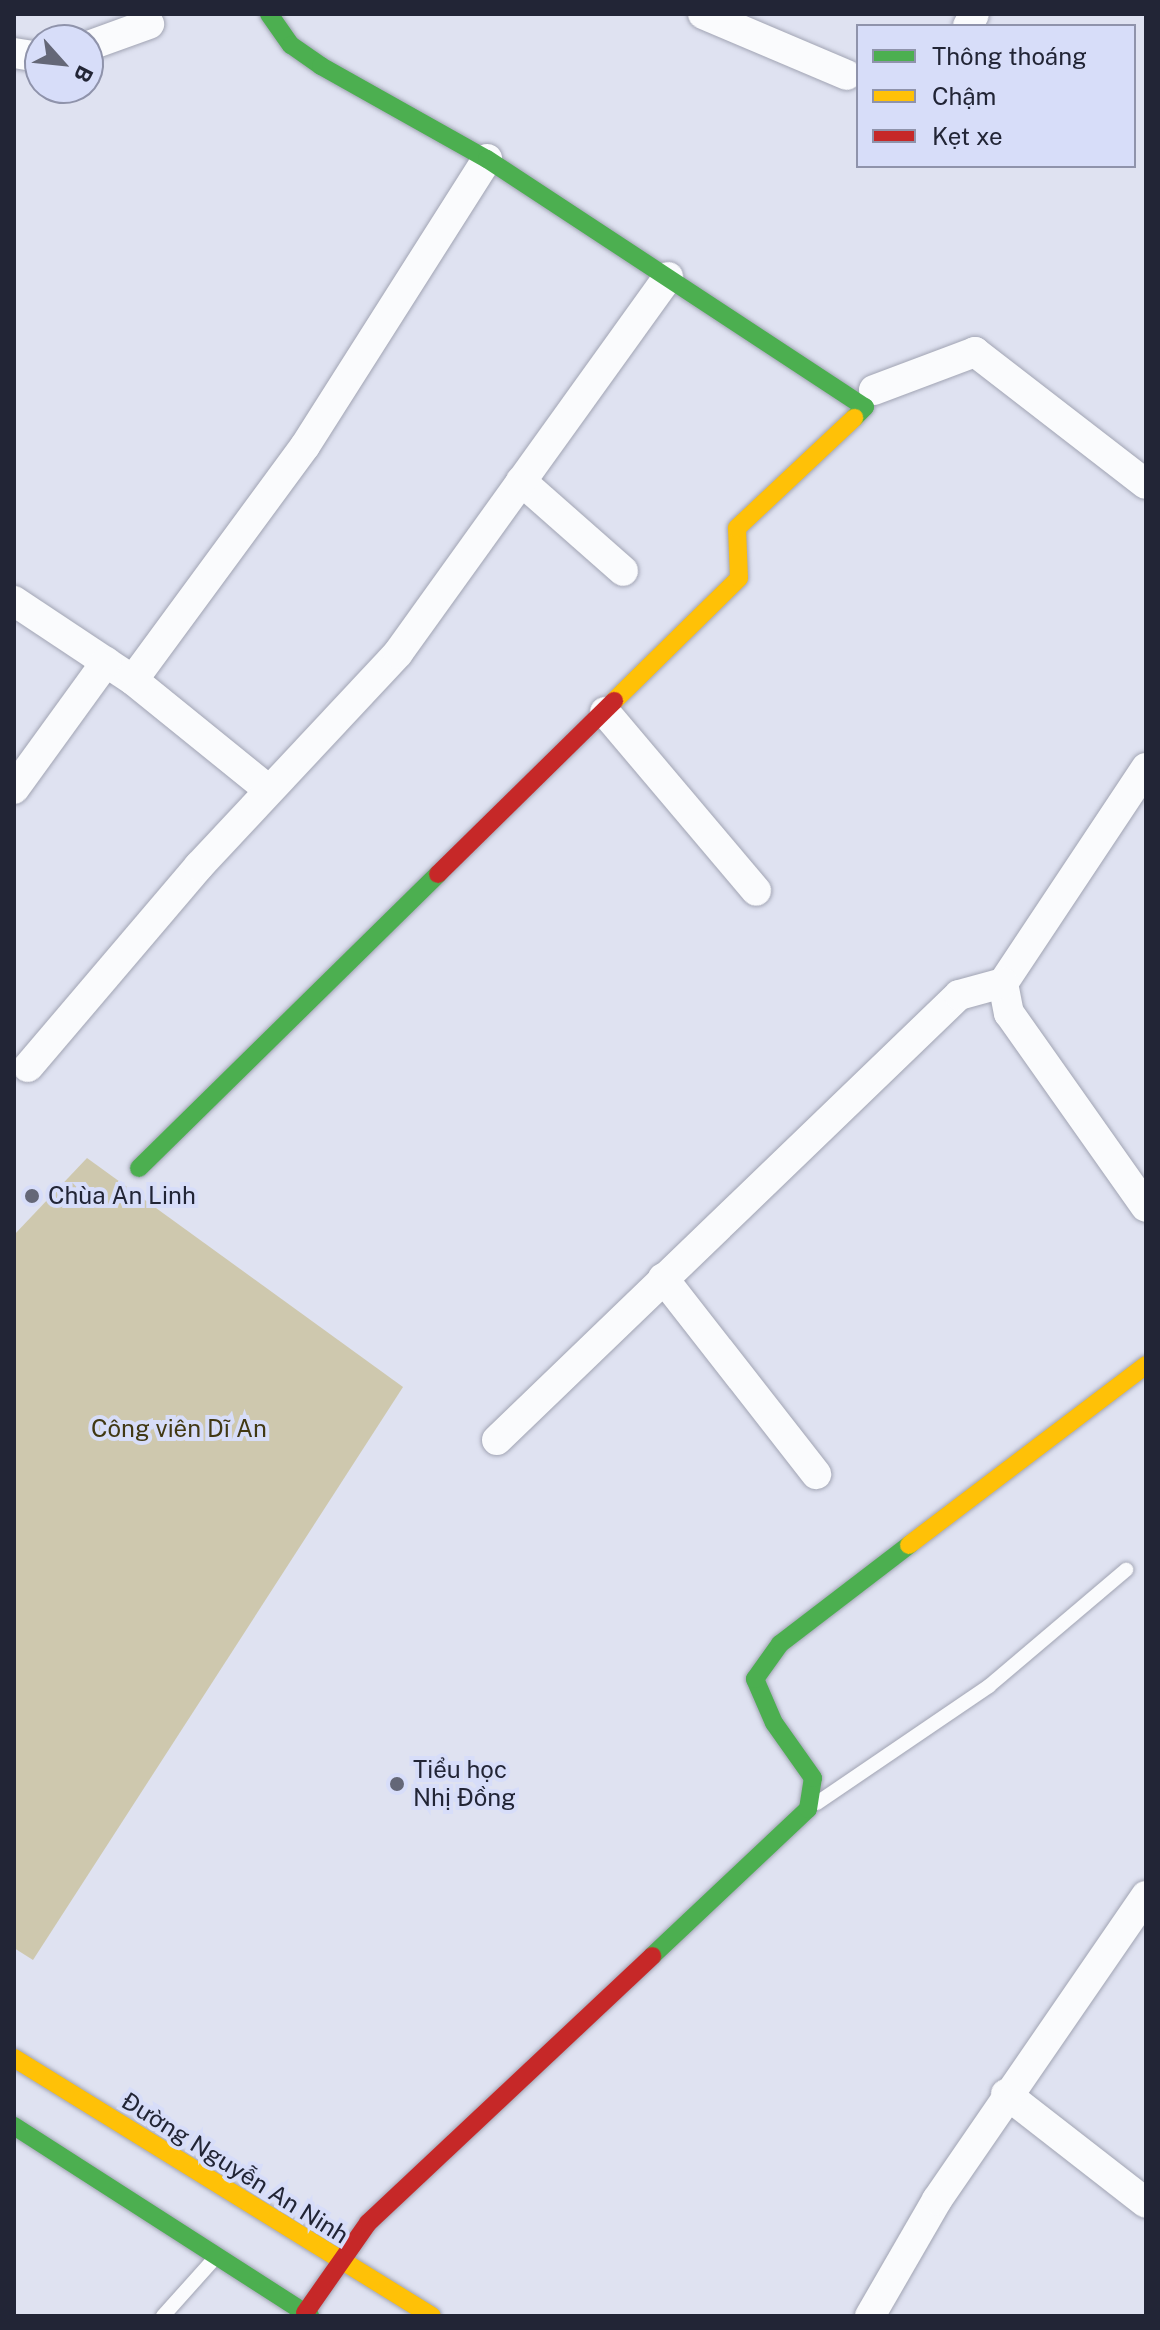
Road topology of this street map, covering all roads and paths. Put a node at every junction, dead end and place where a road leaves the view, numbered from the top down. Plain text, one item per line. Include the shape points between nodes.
1 (269, 14) edge
2 (703, 14) edge
3 (149, 24) dead end
4 (104, 40) edge
5 (847, 75) dead end
6 (487, 159) junction
7 (668, 277) junction
8 (874, 390) dead end
9 (521, 481) junction
10 (1146, 484) edge
11 (623, 571) dead end
12 (14, 601) edge
13 (106, 662) junction
14 (133, 680) junction
15 (605, 712) junction
16 (1146, 768) edge
17 (14, 789) edge
18 (269, 790) junction
19 (756, 891) dead end
20 (1003, 983) junction
21 (28, 1067) dead end
22 (139, 1168) dead end
23 (1146, 1207) edge
24 (663, 1278) junction
25 (1146, 1365) edge
26 (497, 1440) dead end
27 (816, 1474) dead end
28 (1126, 1570) dead end
29 (808, 1809) junction
30 (1146, 1896) edge
31 (14, 2058) edge
32 (1006, 2094) junction
33 (17, 2132) edge
34 (1144, 2197) edge
35 (215, 2258) junction
36 (337, 2261) junction
37 (307, 2315) edge
38 (163, 2316) edge
39 (432, 2316) edge
40 (870, 2316) edge

1 - 6 street via 291,45 321,66
2 - 5 street
3 - 4 street
6 - 7 street
6 - 14 street via 305,446
7 - 9 street
7 - 15 street via 865,407 737,528 739,578
8 - 10 street via 975,352
9 - 11 street
9 - 18 street via 398,653
12 - 13 street
13 - 14 street
13 - 17 street
14 - 18 street
15 - 19 street
15 - 22 street
16 - 20 street
18 - 21 street
20 - 23 street via 1009,1013
20 - 24 street via 959,995
24 - 26 street
24 - 27 street
25 - 29 street via 780,1644 755,1679 774,1723 813,1778
28 - 29 lane via 989,1686
29 - 36 street via 368,2223
30 - 32 street
31 - 36 street, Đường Nguyễn An Ninh
32 - 34 street
32 - 40 street
33 - 35 street
35 - 37 street
35 - 38 lane
36 - 37 street
36 - 39 street, Đường Nguyễn An Ninh

